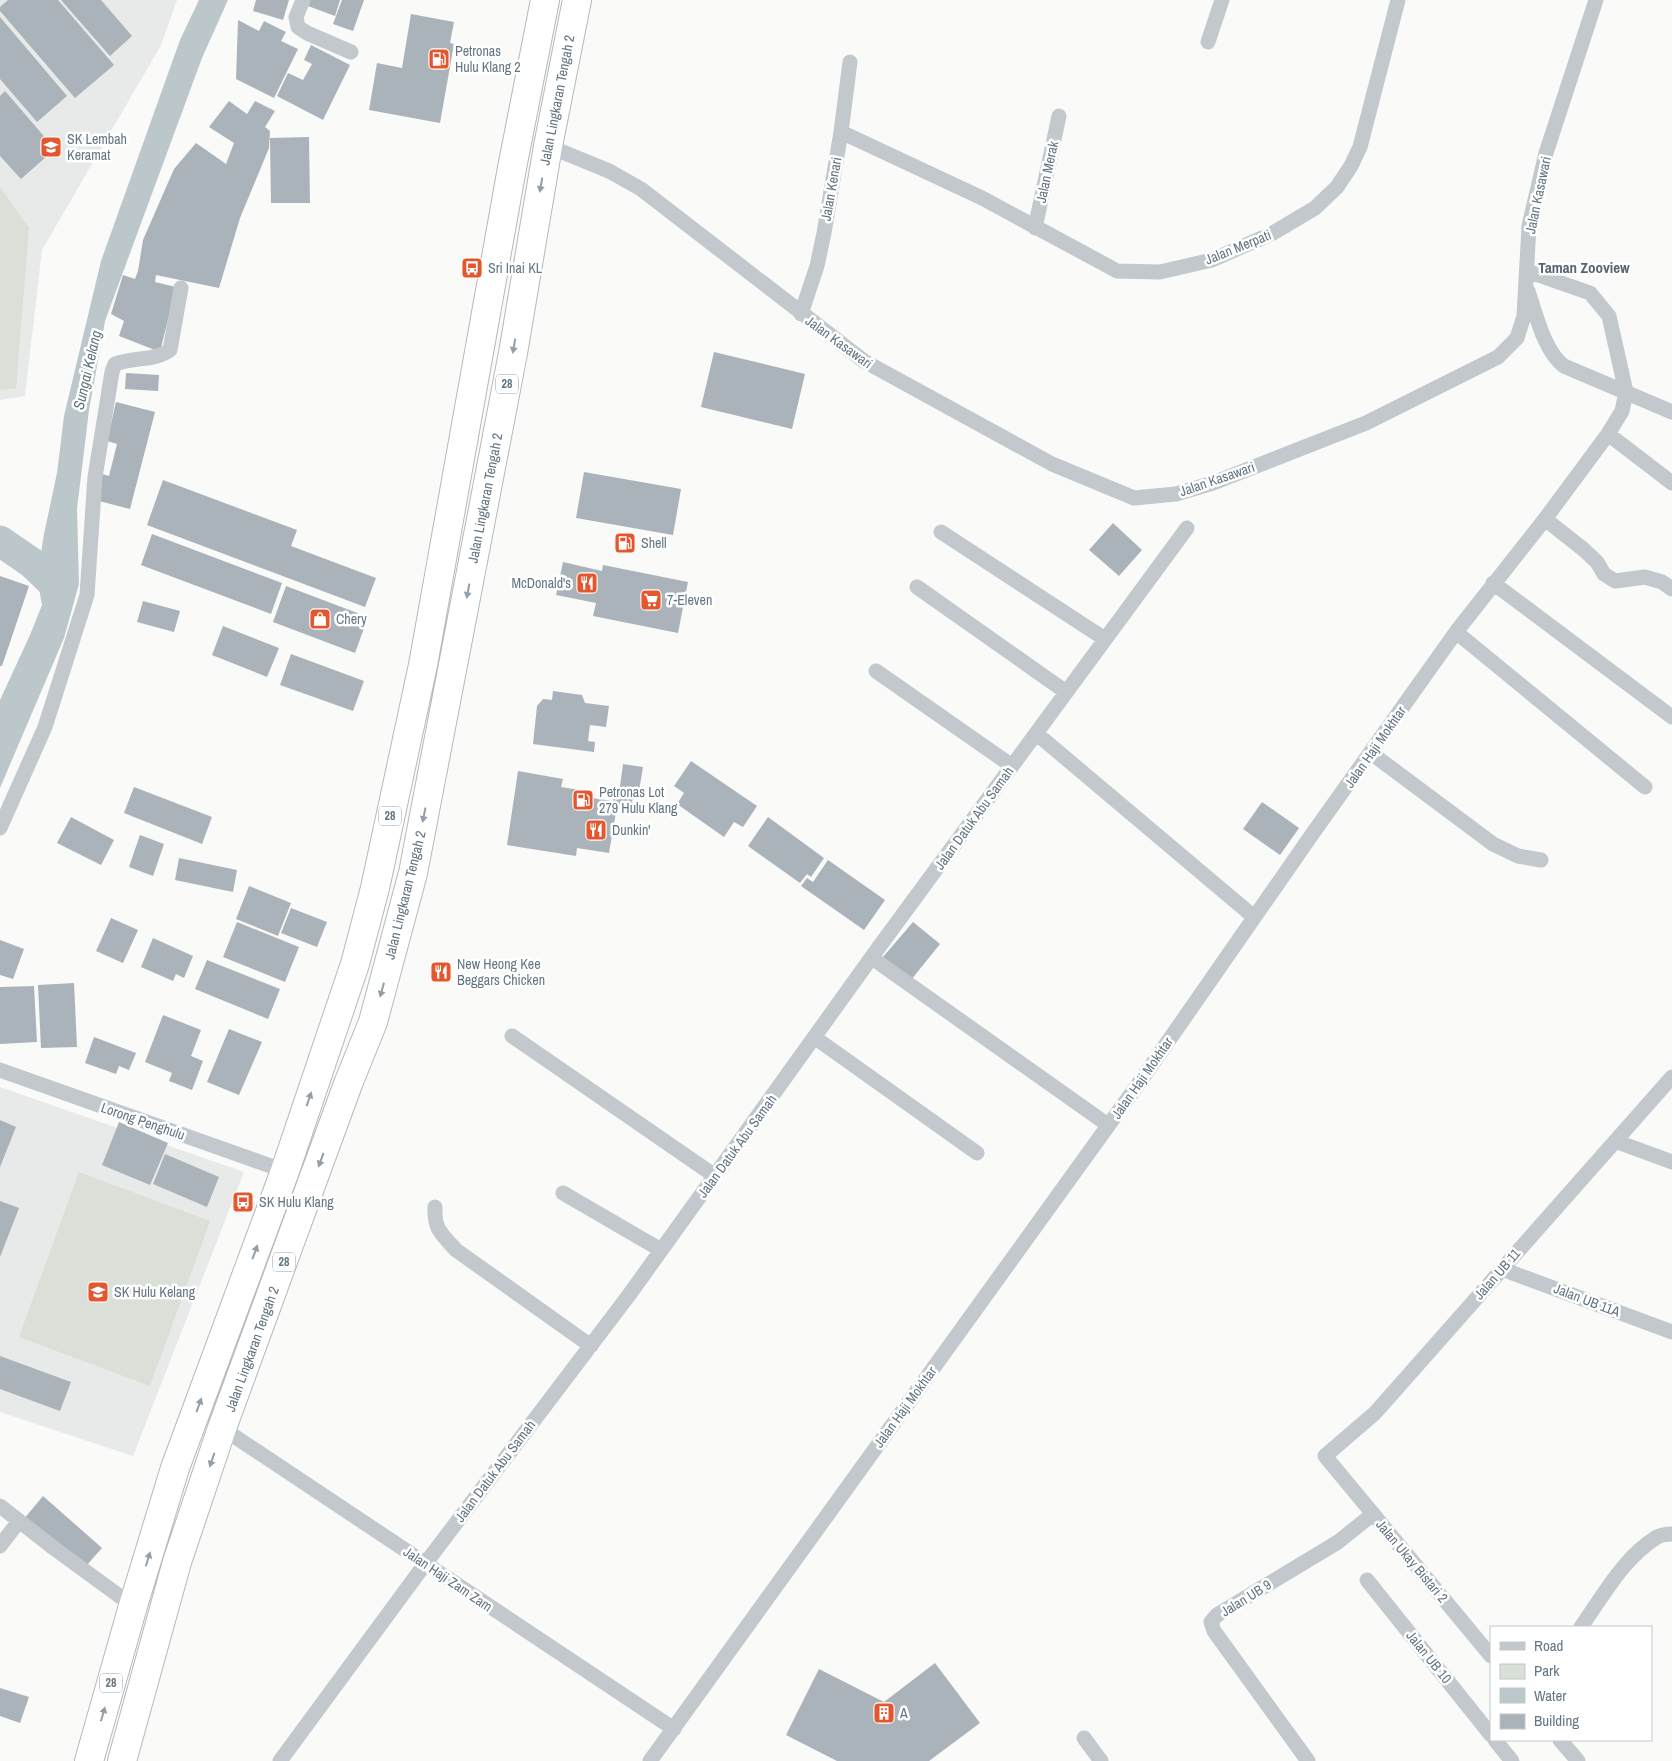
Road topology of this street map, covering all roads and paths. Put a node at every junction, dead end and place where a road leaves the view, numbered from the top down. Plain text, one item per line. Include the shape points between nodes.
1 (303, 0) edge
2 (545, 0) edge
3 (577, 0) edge
4 (1222, 0) edge
5 (1398, 0) edge
6 (1596, 0) edge
7 (1208, 42) dead end
8 (351, 52) dead end
9 (850, 62) dead end
10 (1059, 116) dead end
11 (841, 132) junction
12 (548, 146) junction
13 (1035, 228) junction
14 (1527, 271) junction
15 (1527, 287) junction
16 (181, 288) dead end
17 (802, 314) junction
18 (1626, 392) junction
19 (1672, 412) edge
20 (1608, 434) junction
21 (1672, 483) edge
22 (1545, 520) junction
23 (1188, 528) dead end
24 (941, 532) dead end
25 (1493, 583) junction
26 (917, 587) dead end
27 (1672, 589) edge
28 (1456, 632) junction
29 (1105, 639) junction
30 (876, 671) dead end
31 (1066, 692) junction
32 (1672, 717) edge
33 (1037, 734) junction
34 (1371, 753) junction
35 (1012, 766) junction
36 (1645, 787) dead end
37 (0, 828) edge
38 (1541, 860) dead end
39 (1254, 917) junction
40 (872, 958) junction
41 (512, 1036) dead end
42 (814, 1037) junction
43 (0, 1070) edge
44 (1672, 1077) edge
45 (1108, 1125) junction
46 (1615, 1141) junction
47 (977, 1154) dead end
48 (1672, 1162) edge
49 (285, 1171) junction
50 (715, 1176) junction
51 (563, 1193) dead end
52 (435, 1207) dead end
53 (661, 1250) junction
54 (1502, 1269) junction
55 (1672, 1332) edge
56 (591, 1346) junction
57 (222, 1428) junction
58 (1333, 1465) joint
59 (0, 1506) edge
60 (1373, 1514) junction
61 (19, 1520) junction
62 (1672, 1534) edge
63 (0, 1546) edge
64 (425, 1564) junction
65 (1367, 1580) dead end
66 (134, 1606) junction
67 (1582, 1626) edge
68 (1490, 1655) edge
69 (674, 1729) junction
70 (1490, 1734) edge
71 (1084, 1738) dead end
72 (1496, 1741) edge
73 (1561, 1741) edge
74 (89, 1761) edge
75 (122, 1761) edge
76 (280, 1761) edge
77 (651, 1761) edge
78 (1101, 1761) edge
79 (1308, 1761) edge
80 (1512, 1761) edge
81 (1578, 1761) edge

1 - 8 street via 296,17 298,27
49 -> 2 highway, 28 via 355,964 375,888 423,665
3 - 12 highway, Jalan Lingkaran Tengah 2 / 28
4 - 7 street
5 - 13 street, Jalan Merpati via 1360,147 1337,188 1315,208 1273,233 1212,260 1160,272 1117,272
6 - 14 street, Jalan Kasawari via 1546,153 1529,226
9 - 11 street, Jalan Kenari
10 - 13 street, Jalan Merak
11 - 13 street, Jalan Merpati via 982,198
11 - 17 street, Jalan Kenari via 817,266
12 - 17 street, Jalan Kasawari via 609,171 641,189
12 -> 57 highway, Jalan Lingkaran Tengah 2 / 28 via 513,353 413,873 373,1022
14 - 15 street, Jalan Kasawari
14 - 18 street via 1590,293 1609,316
15 - 17 street, Jalan Kasawari via 1524,316 1517,338 1498,358 1366,423 1213,483 1176,494 1134,498 1052,464 864,361
15 - 18 street via 1555,360
16 - 37 street via 170,350 163,356 124,360 115,364 112,372 95,478 87,595 45,727
18 - 19 street
18 - 20 street, Jalan Haji Mokhtar via 1622,411
20 - 21 street
20 - 22 street, Jalan Haji Mokhtar
22 - 25 street, Jalan Haji Mokhtar
22 - 27 street via 1615,581 1646,577
23 - 29 street, Jalan Datuk Abu Samah
24 - 29 street
25 - 28 street, Jalan Haji Mokhtar
25 - 32 street
26 - 31 street
28 - 34 street, Jalan Haji Mokhtar
28 - 36 street
29 - 31 street, Jalan Datuk Abu Samah
30 - 35 street
31 - 33 street, Jalan Datuk Abu Samah
33 - 35 street, Jalan Datuk Abu Samah
33 - 39 street
34 - 38 street via 1493,844 1518,856
34 - 39 street, Jalan Haji Mokhtar
35 - 40 street, Jalan Datuk Abu Samah
39 - 45 street, Jalan Haji Mokhtar
40 - 42 street, Jalan Datuk Abu Samah
40 - 45 street
41 - 50 street
42 - 47 street
42 - 50 street, Jalan Datuk Abu Samah
43 - 49 street, Lorong Penghulu
44 - 46 street, Jalan UB 11
45 - 69 street, Jalan Haji Mokhtar
46 - 48 street
46 - 54 street, Jalan UB 11
66 -> 49 highway, 28 via 176,1468
50 - 53 street, Jalan Datuk Abu Samah
51 - 53 street
52 - 56 street via 434,1221 456,1250
53 - 56 street, Jalan Datuk Abu Samah
54 - 55 street, Jalan UB 11A
54 - 58 street, Jalan UB 11 via 1375,1413 1325,1456
56 - 64 street, Jalan Datuk Abu Samah
57 - 64 street, Jalan Haji Zam Zam
57 -> 75 highway, Jalan Lingkaran Tengah 2 / 28 via 175,1570
58 - 60 street, Jalan Ukay Bistari 2
59 - 61 street
60 - 68 street, Jalan Ukay Bistari 2
60 - 79 street, Jalan UB 9 via 1338,1542 1211,1622 1214,1631
61 - 63 street
61 - 66 street
62 - 67 street via 1658,1536 1632,1557
64 - 69 street, Jalan Haji Zam Zam
64 - 76 street, Jalan Datuk Abu Samah
65 - 70 street, Jalan UB 10
74 -> 66 highway, 28
69 - 77 street, Jalan Haji Mokhtar
71 - 78 street
72 - 80 street
73 - 81 street

